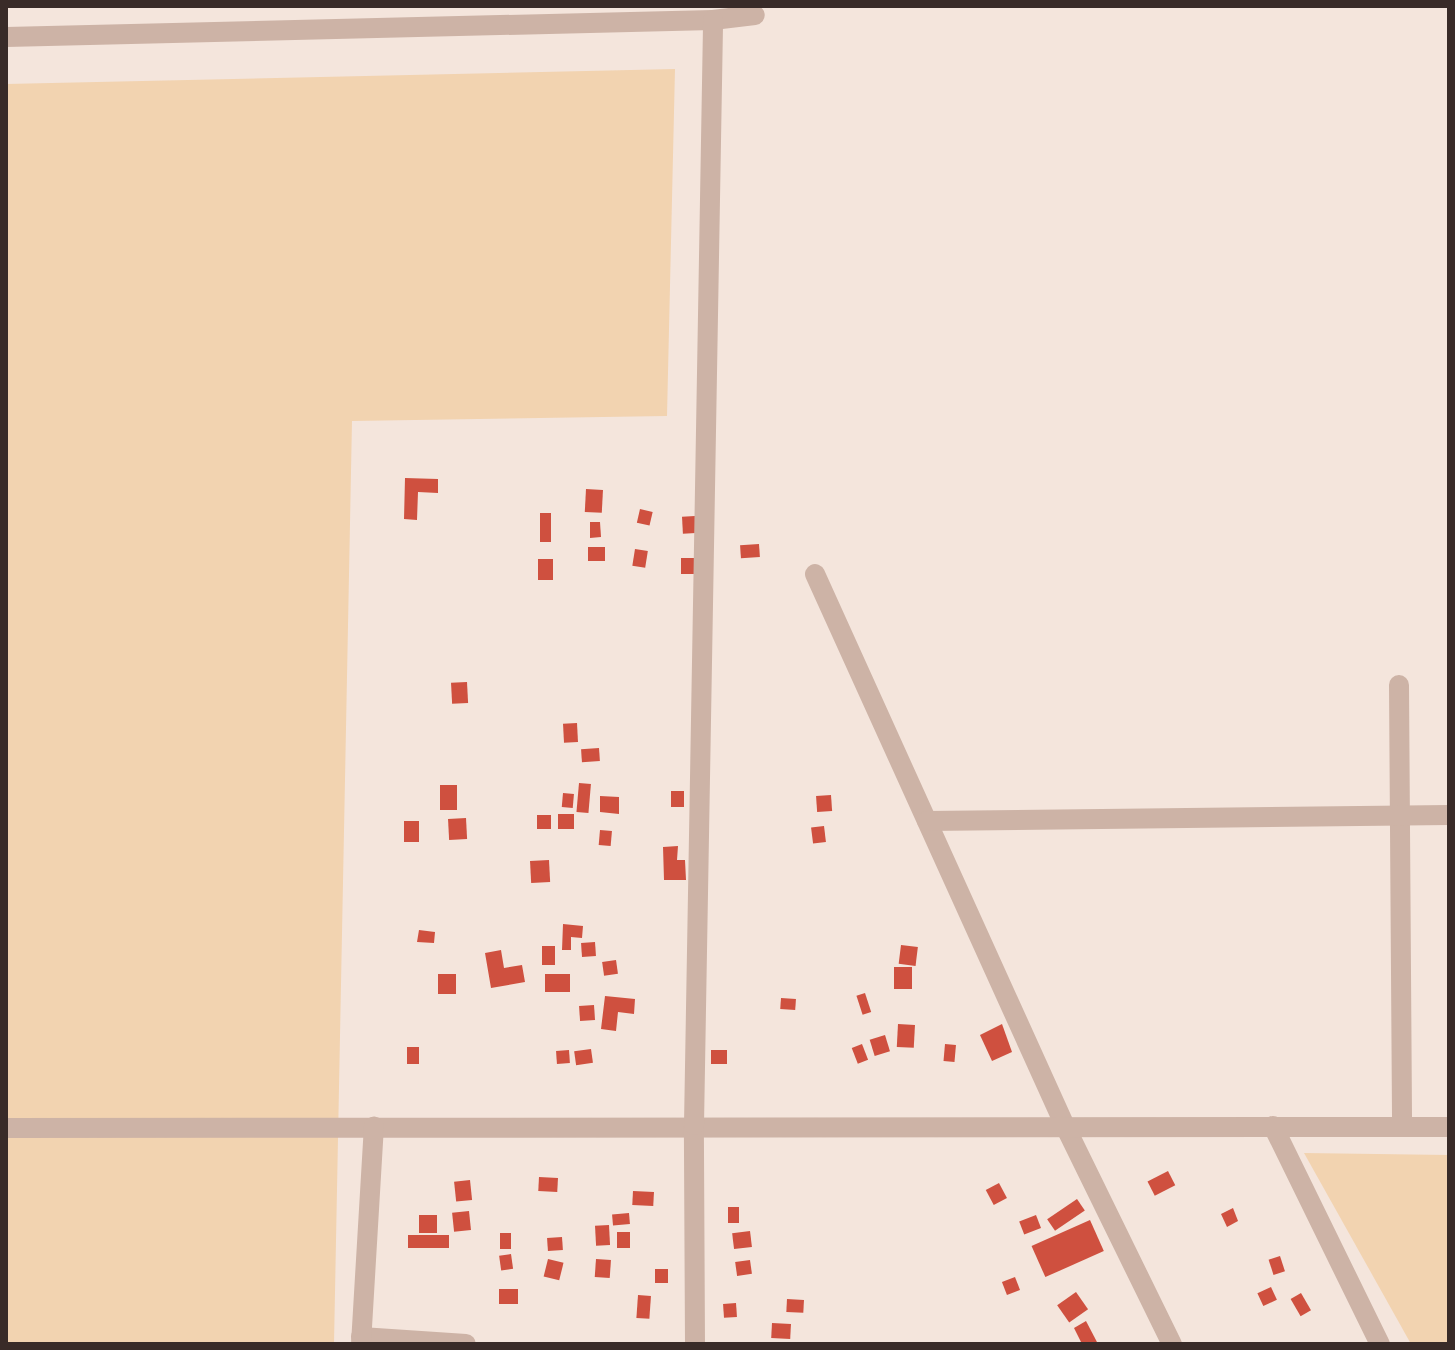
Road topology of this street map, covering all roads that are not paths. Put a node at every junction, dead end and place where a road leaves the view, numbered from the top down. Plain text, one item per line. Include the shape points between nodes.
1 (755, 15) dead end
2 (713, 20) junction
3 (6, 37) edge
4 (815, 574) dead end
5 (1399, 685) dead end
6 (1400, 813) junction
7 (1449, 815) edge
8 (927, 821) junction
9 (694, 1125) junction
10 (374, 1126) junction
11 (1065, 1126) junction
12 (1273, 1126) junction
13 (1402, 1127) junction
14 (1449, 1127) edge
15 (6, 1128) edge
16 (361, 1340) edge
17 (466, 1344) edge
18 (695, 1344) edge
19 (1172, 1344) edge
20 (1380, 1344) edge

1 - 2 street
2 - 3 street
2 - 9 street
4 - 8 street
5 - 6 street
6 - 7 street
6 - 8 street
6 - 13 street
8 - 11 street
9 - 10 street
9 - 11 street
9 - 18 street
10 - 15 street
10 - 16 street
11 - 12 street
11 - 19 street
12 - 13 street
12 - 20 street
13 - 14 street
16 - 17 street

